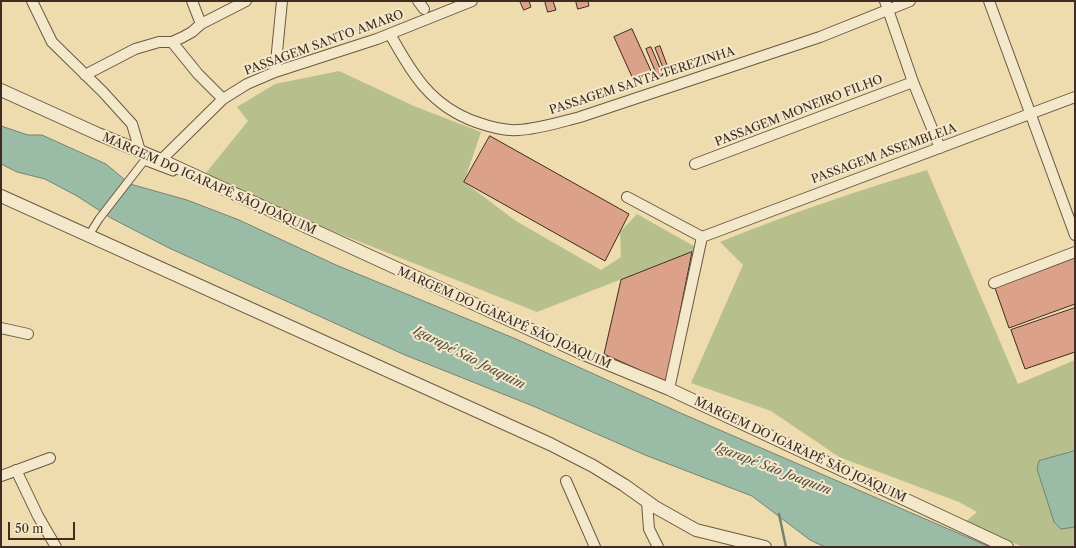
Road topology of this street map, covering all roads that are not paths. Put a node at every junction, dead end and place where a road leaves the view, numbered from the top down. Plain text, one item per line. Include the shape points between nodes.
1 (32, 1) edge
2 (192, 1) edge
3 (246, 1) edge
4 (282, 1) edge
5 (472, 1) edge
6 (910, 1) edge
7 (988, 1) edge
8 (886, 5) edge
9 (201, 24) junction
10 (390, 34) junction
11 (172, 42) junction
12 (275, 72) junction
13 (85, 75) junction
14 (913, 82) junction
15 (1, 90) edge
16 (1075, 97) edge
17 (223, 99) junction
18 (1030, 114) junction
19 (940, 148) junction
20 (140, 151) junction
21 (161, 160) junction
22 (695, 164) dead end
23 (177, 167) junction
24 (1, 196) edge
25 (627, 197) dead end
26 (1075, 234) edge
27 (89, 235) junction
28 (702, 237) junction
29 (1075, 252) edge
30 (994, 283) dead end
31 (1, 328) edge
32 (28, 334) dead end
33 (669, 389) junction
34 (50, 458) dead end
35 (16, 470) junction
36 (1, 476) edge
37 (566, 481) dead end
38 (647, 502) junction
39 (653, 546) edge
40 (56, 547) edge
41 (595, 547) edge
42 (765, 547) edge
43 (1007, 547) edge

1 - 13 street via 52,42
2 - 9 street
3 - 9 street
4 - 12 street
5 - 10 street, PASSAGEM SANTO AMARO
6 - 8 street, PASSAGEM SANTA TEREZINHA
7 - 18 street
8 - 10 street, PASSAGEM SANTA TEREZINHA via 794,46 580,117 547,126 516,130 492,128 457,115 446,108 408,68
8 - 14 street
9 - 11 street via 192,32
10 - 12 street, PASSAGEM SANTO AMARO
11 - 13 street via 159,42 134,49
11 - 17 street
12 - 17 street, PASSAGEM SANTO AMARO via 247,84
13 - 20 street via 132,124
14 - 19 street
14 - 22 street, PASSAGEM MONEIRO FILHO
15 - 20 street, MARGEM DO IGARAPÉ SÃO JOAQUIM
16 - 18 street, PASSAGEM ASSEMBLEIA
17 - 21 street, PASSAGEM SANTO AMARO
18 - 19 street, PASSAGEM ASSEMBLEIA
18 - 26 street
19 - 28 street, PASSAGEM ASSEMBLEIA
20 - 21 street, MARGEM DO IGARAPÉ SÃO JOAQUIM
21 - 23 street, MARGEM DO IGARAPÉ SÃO JOAQUIM
23 - 27 street via 173,172 144,161
23 - 33 street, MARGEM DO IGARAPÉ SÃO JOAQUIM via 579,352
24 - 27 street
25 - 28 street
27 - 38 street via 550,444 593,466
28 - 33 street
29 - 30 street
31 - 32 street
33 - 43 street, MARGEM DO IGARAPÉ SÃO JOAQUIM
34 - 35 street
35 - 36 street
35 - 40 street
37 - 41 street
38 - 39 street via 647,519
38 - 42 street via 696,530

